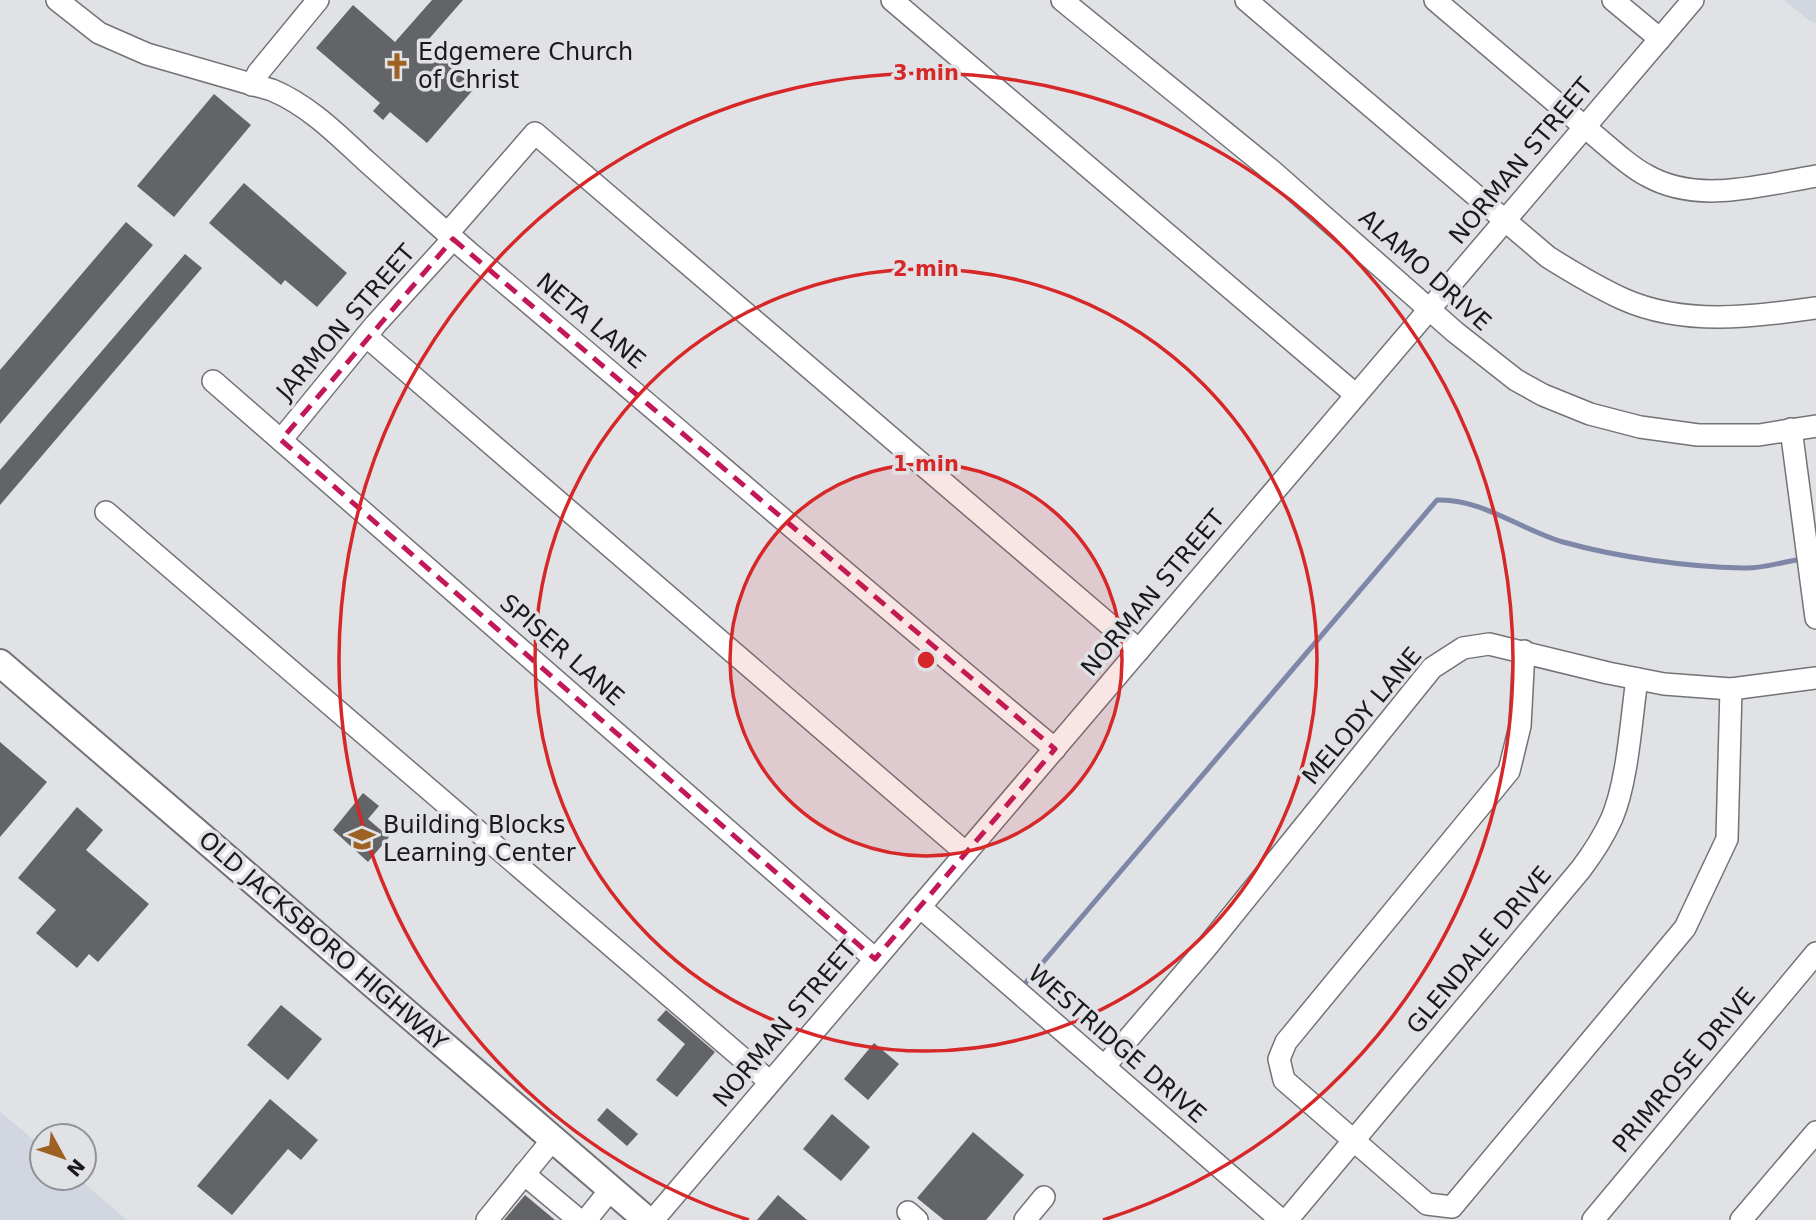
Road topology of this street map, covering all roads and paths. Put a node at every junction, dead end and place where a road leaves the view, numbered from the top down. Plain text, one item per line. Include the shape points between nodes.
1 (57, 0) edge
2 (318, 0) edge
3 (892, 0) edge
4 (1062, 0) edge
5 (1246, 0) edge
6 (1435, 0) edge
7 (1613, 0) edge
8 (1693, 0) edge
9 (1660, 39) junction
10 (252, 85) junction
11 (1585, 127) junction
12 (1816, 176) edge
13 (1505, 221) junction
14 (450, 236) junction
15 (1430, 308) junction
16 (1816, 308) edge
17 (366, 336) junction
18 (213, 381) dead end
19 (1356, 395) junction
20 (1816, 426) edge
21 (1791, 429) junction
22 (281, 440) junction
23 (106, 512) dead end
24 (1816, 618) edge
25 (1139, 650) junction
26 (1524, 651) junction
27 (0, 663) edge
28 (1637, 678) junction
29 (1816, 678) edge
30 (1731, 689) junction
31 (1055, 748) junction
32 (966, 853) junction
33 (920, 907) junction
34 (1816, 953) edge
35 (875, 959) junction
36 (1104, 1068) junction
37 (770, 1082) junction
38 (1816, 1132) edge
39 (553, 1139) junction
40 (1353, 1143) junction
41 (524, 1174) junction
42 (611, 1189) junction
43 (1044, 1197) dead end
44 (487, 1220) edge
45 (579, 1220) edge
46 (586, 1220) edge
47 (647, 1220) edge
48 (653, 1220) edge
49 (1025, 1220) edge
50 (1280, 1220) edge
51 (1287, 1220) edge
52 (1593, 1220) edge
53 (1741, 1220) edge

1 - 10 street, NETA LANE via 99,33 147,54
2 - 10 street
3 - 19 street
4 - 15 street, ALAMO DRIVE via 1271,170
5 - 13 street
6 - 11 street
7 - 9 street
8 - 9 street, NORMAN STREET
9 - 11 street, NORMAN STREET
10 - 14 street, NETA LANE via 287,97 314,115
11 - 12 street via 1637,169 1664,183 1708,192
11 - 13 street, NORMAN STREET
13 - 15 street, NORMAN STREET
13 - 16 street via 1559,264 1603,289 1668,312 1755,316
14 - 17 street, JARMON STREET
14 - 25 street, JARMON STREET via 536,133
14 - 31 street, NETA LANE
15 - 19 street, NORMAN STREET
15 - 21 street, ALAMO DRIVE via 1516,380 1590,414 1698,435 1759,435
17 - 22 street, JARMON STREET
17 - 32 street
18 - 22 street, SPISER LANE
19 - 25 street, NORMAN STREET
20 - 21 street, ALAMO DRIVE
21 - 24 street
22 - 35 street, SPISER LANE
23 - 37 street
25 - 31 street, NORMAN STREET
26 - 28 street, MELODY LANE
26 - 36 street, MELODY LANE via 1489,644 1463,648 1432,668
26 - 40 street via 1520,726 1509,771 1286,1042 1279,1059 1284,1080
27 - 39 main road, OLD JACKSBORO HIGHWAY
28 - 30 street, MELODY LANE
28 - 40 street, GLENDALE DRIVE via 1619,798 1594,851
29 - 30 street, MELODY LANE
30 - 40 street via 1727,839 1685,929 1452,1207 1427,1205
31 - 32 street, NORMAN STREET
32 - 33 street, NORMAN STREET
33 - 35 street, NORMAN STREET
33 - 36 street, WESTRIDGE DRIVE
34 - 52 street, PRIMROSE DRIVE
35 - 37 street, NORMAN STREET
36 - 50 street, WESTRIDGE DRIVE
37 - 48 street, NORMAN STREET
38 - 53 street
39 - 41 street
39 - 42 main road, OLD JACKSBORO HIGHWAY
40 - 51 street, GLENDALE DRIVE
41 - 44 street
41 - 45 street
42 - 46 street
42 - 47 main road, OLD JACKSBORO HIGHWAY
43 - 49 street

